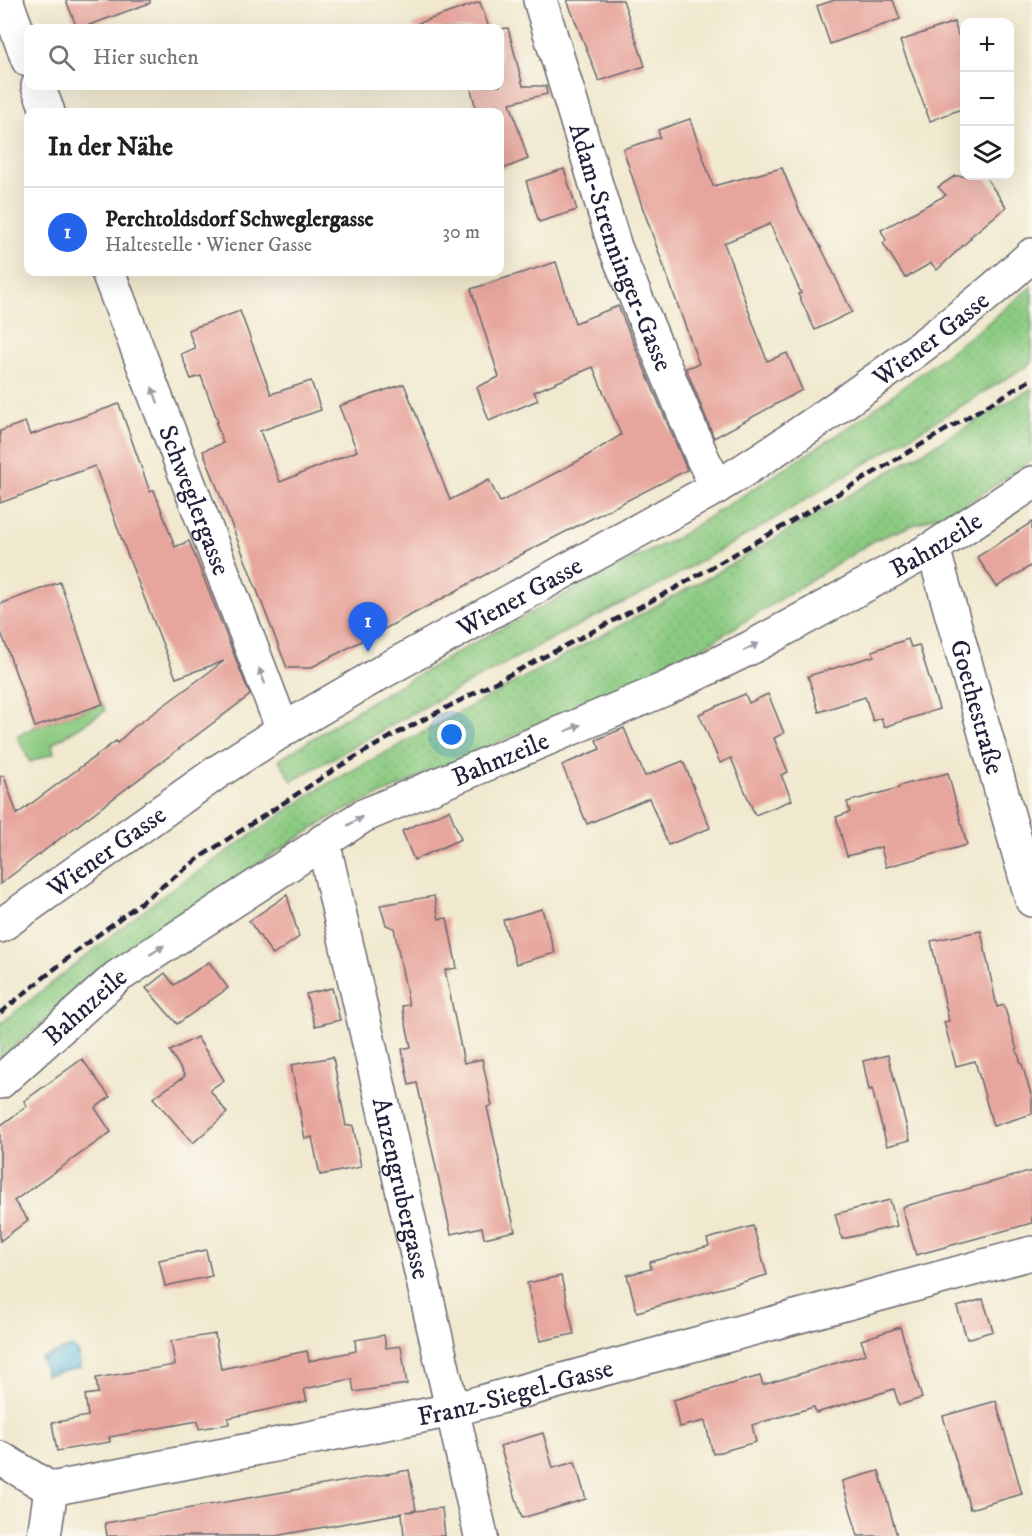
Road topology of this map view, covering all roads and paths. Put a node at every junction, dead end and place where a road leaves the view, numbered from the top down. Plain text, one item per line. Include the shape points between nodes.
1 (6, 0) edge
2 (540, 0) edge
3 (24, 49) edge
4 (40, 90) edge
5 (46, 108) edge
6 (1032, 255) edge
7 (110, 276) edge
8 (1032, 483) edge
9 (717, 487) junction
10 (933, 548) junction
11 (283, 730) junction
12 (323, 841) junction
13 (1032, 900) edge
14 (0, 926) edge
15 (0, 1082) edge
16 (1032, 1253) edge
17 (452, 1410) junction
18 (0, 1458) edge
19 (51, 1489) junction
20 (44, 1536) edge
21 (481, 1536) edge

1 - 3 street
2 - 9 street, Adam-Strenninger-Gasse via 615,247
4 - 5 street
6 - 9 street, Wiener Gasse via 931,340
11 -> 7 street, Schweglergasse
8 - 10 street, Bahnzeile
9 - 11 street, Wiener Gasse
12 -> 10 street, Bahnzeile via 363,816 665,689 765,640
10 - 13 street, Goethestraße
11 - 14 street, Wiener Gasse
15 -> 12 street, Bahnzeile via 117,977
12 - 17 street, Anzengrubergasse
16 - 17 street, Franz-Siegel-Gasse
17 - 19 street, Franz-Siegel-Gasse
17 - 21 street, Anzengrubergasse
18 - 19 street
19 - 20 street

